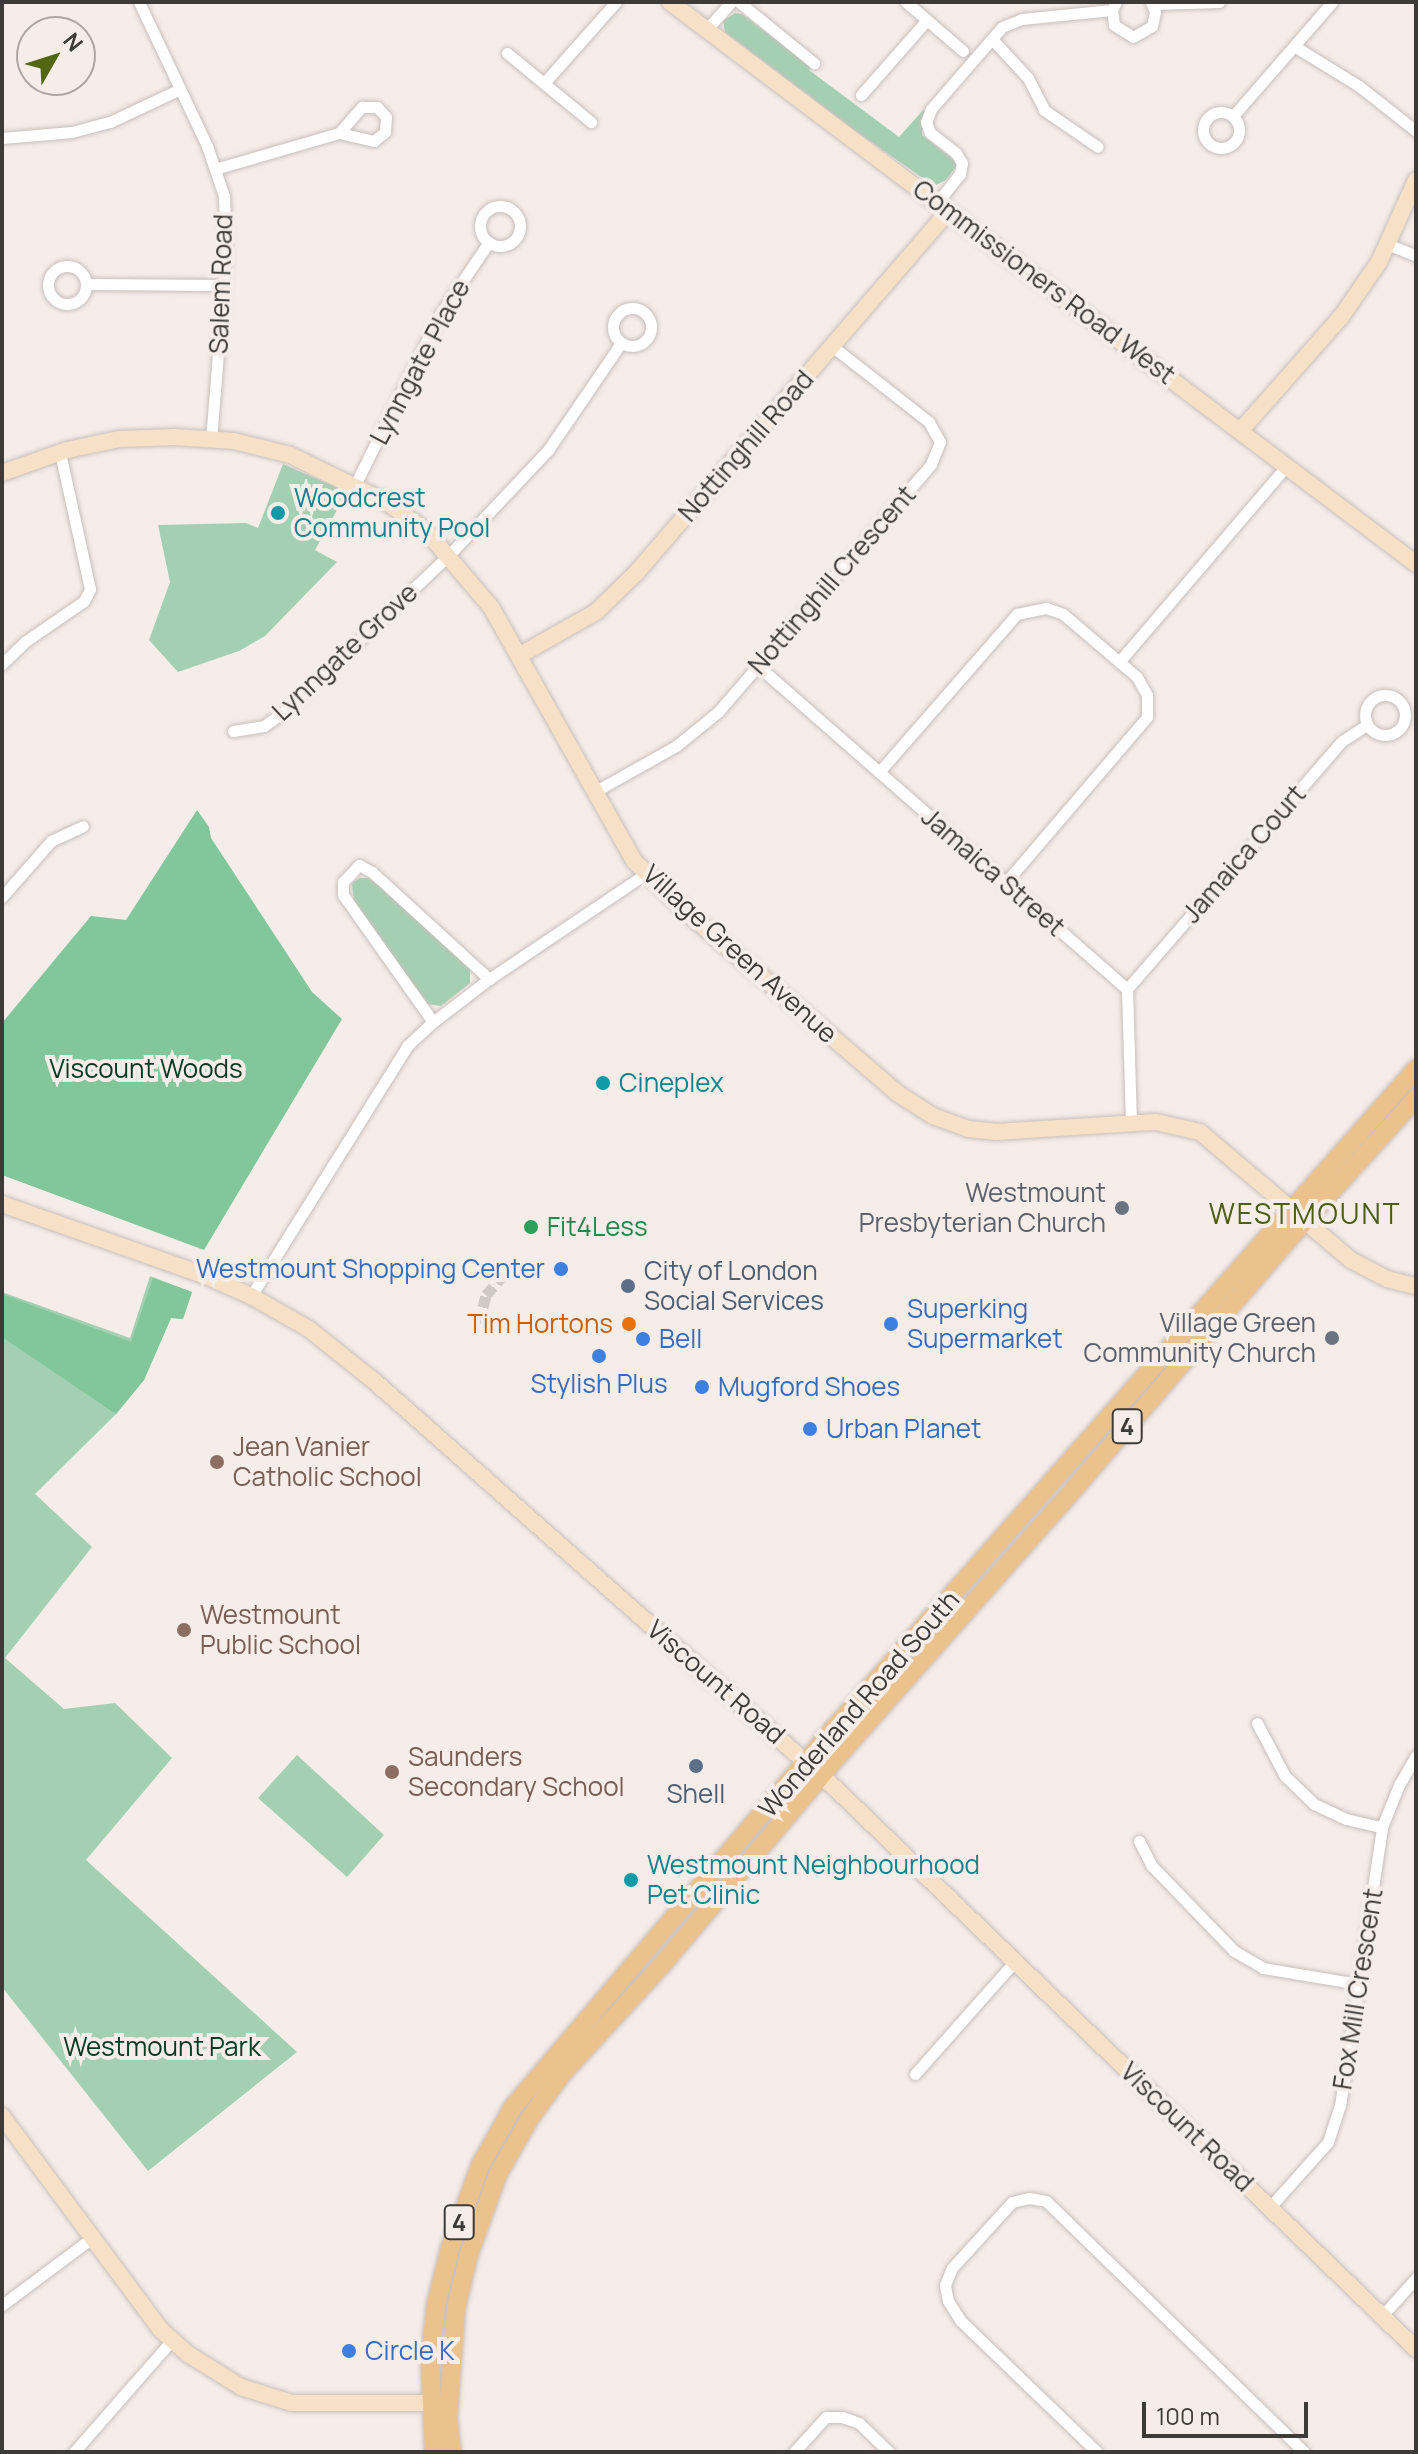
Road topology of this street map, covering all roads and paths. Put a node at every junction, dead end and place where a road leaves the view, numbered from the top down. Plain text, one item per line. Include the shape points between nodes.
1 (139, 2) edge
2 (616, 2) edge
3 (670, 2) edge
4 (731, 2) edge
5 (739, 2) edge
6 (906, 2) edge
7 (1219, 2) edge
8 (1332, 2) edge
9 (1152, 3) edge
10 (1114, 6) edge
11 (927, 20) junction
12 (706, 30) junction
13 (992, 39) junction
14 (1294, 46) junction
15 (963, 51) dead end
16 (507, 53) dead end
17 (814, 63) dead end
18 (544, 83) junction
19 (180, 89) junction
20 (861, 95) dead end
21 (1233, 116) dead end
22 (591, 122) dead end
23 (1416, 131) edge
24 (339, 133) dead end
25 (2, 138) edge
26 (1098, 147) dead end
27 (215, 169) junction
28 (1416, 180) edge
29 (943, 207) junction
30 (489, 242) dead end
31 (1387, 244) junction
32 (1416, 256) edge
33 (86, 284) dead end
34 (224, 285) junction
35 (621, 343) dead end
36 (832, 346) junction
37 (1241, 430) junction
38 (211, 440) junction
39 (60, 453) junction
40 (1287, 465) junction
41 (2, 473) edge
42 (355, 485) junction
43 (449, 555) junction
44 (1416, 564) edge
45 (520, 655) junction
46 (1119, 662) junction
47 (2, 664) edge
48 (758, 666) junction
49 (1367, 725) dead end
50 (233, 731) dead end
51 (879, 772) junction
52 (594, 792) junction
53 (83, 826) dead end
54 (647, 873) junction
55 (1005, 883) junction
56 (2, 897) edge
57 (489, 979) junction
58 (1127, 989) junction
59 (433, 1022) junction
60 (1416, 1069) edge
61 (1416, 1098) edge
62 (1131, 1124) junction
63 (2, 1204) edge
64 (1290, 1208) junction
65 (1305, 1221) junction
66 (1416, 1286) edge
67 (251, 1296) junction
68 (1257, 1723) dead end
69 (1416, 1756) edge
70 (805, 1762) junction
71 (821, 1776) junction
72 (1382, 1827) junction
73 (1139, 1841) dead end
74 (1016, 1960) junction
75 (1359, 1984) junction
76 (915, 2074) dead end
77 (2, 2116) edge
78 (1270, 2207) junction
79 (92, 2238) junction
80 (1416, 2278) edge
81 (2, 2305) edge
82 (1382, 2316) junction
83 (172, 2340) junction
84 (1416, 2349) edge
85 (431, 2403) junction
86 (74, 2452) edge
87 (434, 2452) edge
88 (452, 2452) edge
89 (794, 2452) edge
90 (889, 2452) edge
91 (1097, 2452) edge
92 (1304, 2452) edge

1 - 19 street, Salem Road
2 - 18 street
3 - 12 street, Commissioners Road West
4 - 12 street
5 - 17 street
6 - 11 street
7 - 9 street
8 - 14 street
9 - 10 street via 1152,26 1133,37 1114,25
10 - 13 street via 1010,22
11 - 15 street
11 - 20 street
12 - 29 street, Commissioners Road West
13 - 26 street via 1028,78 1044,110
13 - 29 street via 931,109 926,122 930,133 962,163
14 - 21 street
14 - 23 street via 1359,86
16 - 18 street
18 - 22 street
19 - 25 street via 110,122 72,132
19 - 27 street, Salem Road
24 - 27 street
27 - 34 street, Salem Road via 224,196
28 - 31 street
29 - 36 street, Nottinghill Road
29 - 37 street, Commissioners Road West
30 - 42 street, Lynngate Place via 439,316
31 - 32 street
31 - 37 street via 1341,317
33 - 34 street
34 - 38 street, Salem Road
35 - 43 street, Lynngate Grove via 548,450
36 - 45 street, Nottinghill Road via 637,572 596,612
36 - 48 street, Nottinghill Crescent via 929,422 940,442 931,464
37 - 40 street, Commissioners Road West
38 - 39 street, Village Green Avenue via 119,439
38 - 42 street, Village Green Avenue via 290,455
39 - 41 street, Village Green Avenue
39 - 47 street via 90,589 84,601
40 - 44 street, Commissioners Road West
40 - 46 street
42 - 43 street, Village Green Avenue via 426,531
43 - 45 street, Village Green Avenue via 491,607
43 - 50 street, Lynngate Grove via 286,710 264,726
45 - 52 street, Village Green Avenue
46 - 51 street via 1063,614 1046,608 1017,614
46 - 55 street via 1137,677 1147,695 1147,717
48 - 51 street, Jamaica Street
48 - 52 street, Nottinghill Crescent via 718,712 676,746
49 - 58 street, Jamaica Court via 1342,741
51 - 55 street, Jamaica Street
52 - 54 street, Village Green Avenue via 634,861
53 - 56 street via 51,841
54 - 57 street
54 - 62 street, Village Green Avenue via 897,1093 933,1116 995,1132
55 - 58 street, Jamaica Street
57 - 59 street
57 - 59 street via 359,865 343,882 343,895
58 - 62 street
59 - 67 street via 407,1046
60 - 64 main road, Wonderland Road South / 4
61 - 65 main road, Wonderland Road South / 4
62 - 64 street, Village Green Avenue via 1156,1122 1200,1132
63 - 67 street, Viscount Road
64 - 65 street, Village Green Avenue
64 - 70 main road, Wonderland Road South / 4
65 - 66 street, Village Green Avenue via 1351,1260 1387,1279
65 - 71 main road, Wonderland Road South / 4
67 - 70 street, Viscount Road via 309,1329 373,1380
68 - 72 street via 1285,1776 1314,1804
69 - 72 street, Fox Mill Crescent
70 - 71 street, Viscount Road
70 - 85 main road, Wonderland Road South / 4 via 513,2107 480,2166 450,2248 436,2304
71 - 74 street, Viscount Road
71 - 88 main road, Wonderland Road South / 4 via 562,2074 498,2174 456,2308 448,2424
72 - 75 street, Fox Mill Crescent
73 - 75 street via 1152,1866 1234,1951 1263,1968
74 - 76 street
74 - 78 street, Viscount Road
75 - 78 street, Fox Mill Crescent via 1340,2106 1328,2142
77 - 79 street
78 - 82 street, Viscount Road
79 - 81 street
79 - 83 street
80 - 82 street
82 - 84 street, Viscount Road
83 - 85 street via 241,2387 292,2403
83 - 86 street
85 - 87 main road, Wonderland Road South / 4
89 - 90 street via 826,2417 859,2423
91 - 92 street via 960,2320 948,2301 945,2285 952,2268 1012,2202 1046,2201

